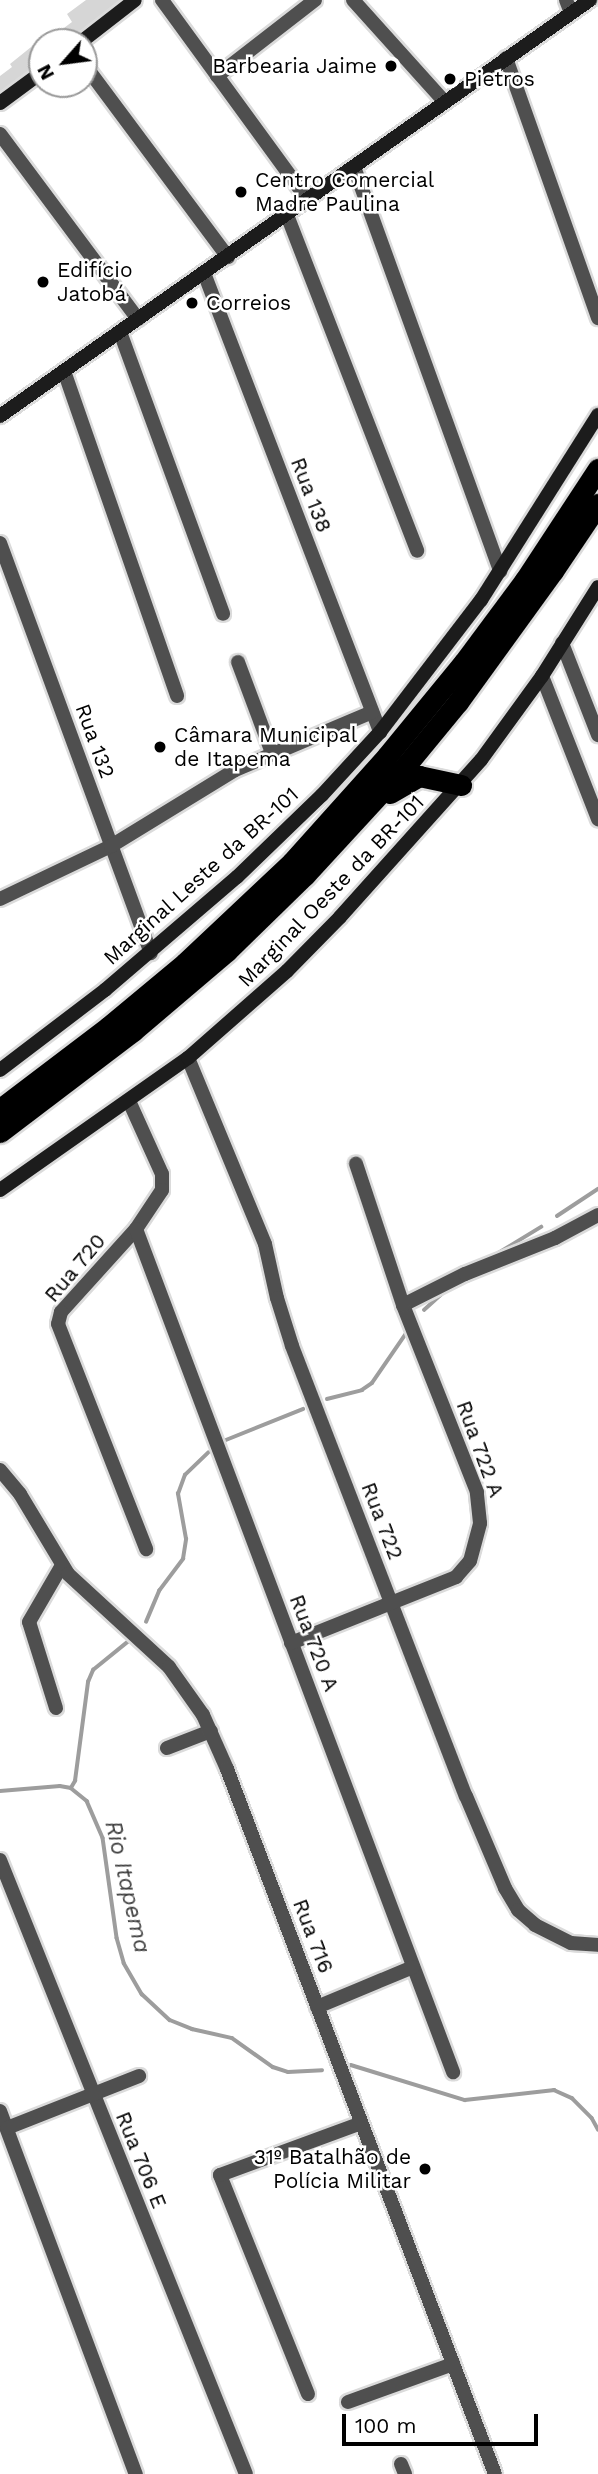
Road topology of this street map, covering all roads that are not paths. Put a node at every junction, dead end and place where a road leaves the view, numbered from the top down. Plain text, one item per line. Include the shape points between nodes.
1 (135, 0) edge
2 (162, 0) edge
3 (315, 0) edge
4 (353, 0) edge
5 (590, 0) edge
6 (568, 7) edge
7 (98, 29) edge
8 (506, 58) junction
9 (217, 76) junction
10 (28, 82) edge
11 (98, 83) edge
12 (445, 102) junction
13 (0, 103) edge
14 (0, 134) edge
15 (354, 167) junction
16 (308, 200) junction
17 (287, 215) junction
18 (228, 257) junction
19 (204, 273) junction
20 (598, 318) edge
21 (138, 319) junction
22 (120, 332) junction
23 (64, 371) junction
24 (598, 415) edge
25 (0, 416) edge
26 (598, 449) edge
27 (598, 469) edge
28 (598, 503) edge
29 (573, 506) junction
30 (0, 543) edge
31 (417, 551) dead end
32 (500, 571) junction
33 (598, 587) edge
34 (223, 614) dead end
35 (562, 643) junction
36 (238, 662) dead end
37 (542, 676) junction
38 (177, 696) dead end
39 (372, 712) junction
40 (380, 732) junction
41 (598, 735) edge
42 (272, 753) junction
43 (461, 785) junction
44 (371, 805) junction
45 (598, 819) edge
46 (111, 846) junction
47 (0, 899) edge
48 (151, 953) junction
49 (188, 1058) junction
50 (0, 1070) edge
51 (129, 1101) junction
52 (0, 1110) edge
53 (0, 1132) edge
54 (356, 1164) dead end
55 (0, 1190) edge
56 (598, 1215) edge
57 (136, 1229) junction
58 (402, 1305) junction
59 (0, 1470) edge
60 (146, 1549) dead end
61 (62, 1565) junction
62 (391, 1604) junction
63 (291, 1643) junction
64 (55, 1708) dead end
65 (211, 1731) junction
66 (167, 1748) dead end
67 (0, 1860) edge
68 (598, 1945) edge
69 (413, 1967) junction
70 (317, 2007) junction
71 (453, 2072) dead end
72 (139, 2076) dead end
73 (93, 2094) junction
74 (0, 2111) edge
75 (361, 2123) junction
76 (7, 2128) junction
77 (453, 2364) junction
78 (308, 2394) dead end
79 (348, 2402) dead end
80 (136, 2474) edge
81 (246, 2474) edge
82 (495, 2474) edge

1 - 7 main road
2 - 9 street
3 - 9 street
4 - 12 street
5 - 6 main road
6 - 8 main road
8 - 12 main road
8 - 20 street
9 - 16 street
10 - 13 main road
11 - 18 street
12 - 15 main road
14 - 21 street
15 - 16 main road
15 - 32 street
16 - 17 main road
17 - 18 main road
17 - 31 street
18 - 19 main road
19 - 21 main road
19 - 39 street, Rua 138
21 - 22 main road
22 - 23 main road
22 - 34 street
23 - 25 main road
23 - 38 street
24 - 32 main road, Marginal Leste da BR-101
26 - 29 highway
27 - 29 highway
28 - 44 highway via 458,702
29 - 52 highway via 464,662 292,862 167,978
30 - 46 street, Rua 132
32 - 40 main road, Marginal Leste da BR-101
33 - 35 main road, Marginal Oeste da BR-101
35 - 37 main road, Marginal Oeste da BR-101
35 - 41 street
36 - 42 street
37 - 43 main road, Marginal Oeste da BR-101
37 - 45 street
39 - 40 street, Rua 138
39 - 42 street
40 - 48 main road, Marginal Leste da BR-101 via 279,837
42 - 46 street via 235,770
43 - 44 highway via 419,776
43 - 49 main road, Marginal Oeste da BR-101 via 287,971
44 - 53 highway via 227,951 133,1031
46 - 47 street
46 - 48 street, Rua 132
48 - 50 main road, Marginal Leste da BR-101
49 - 51 main road, Marginal Oeste da BR-101
49 - 62 street, Rua 722 via 265,1244 288,1334
51 - 55 main road, Marginal Oeste da BR-101
51 - 57 street, Rua 720 via 163,1182 160,1195
54 - 58 street, Rua 722 A
56 - 58 street
57 - 60 street, Rua 720 via 61,1312 58,1324
57 - 63 street, Rua 720 A
58 - 62 street, Rua 722 A via 477,1492 481,1513 463,1573
59 - 61 street, Rua 716 via 20,1494
61 - 64 street via 29,1622
61 - 65 street, Rua 716 via 83,1590 169,1667
62 - 63 street, Rua 722 A
62 - 68 street, Rua 722 via 512,1902 535,1925 571,1943
63 - 69 street, Rua 720 A
65 - 66 street
65 - 70 street, Rua 716
67 - 73 street, Rua 706 E
69 - 70 street
69 - 71 street, Rua 720 A
70 - 75 street, Rua 716
72 - 73 street
73 - 76 street
73 - 81 street, Rua 706 E
74 - 76 street
75 - 77 street, Rua 716
75 - 78 street via 220,2175
76 - 80 street
77 - 79 street
77 - 82 street, Rua 716

